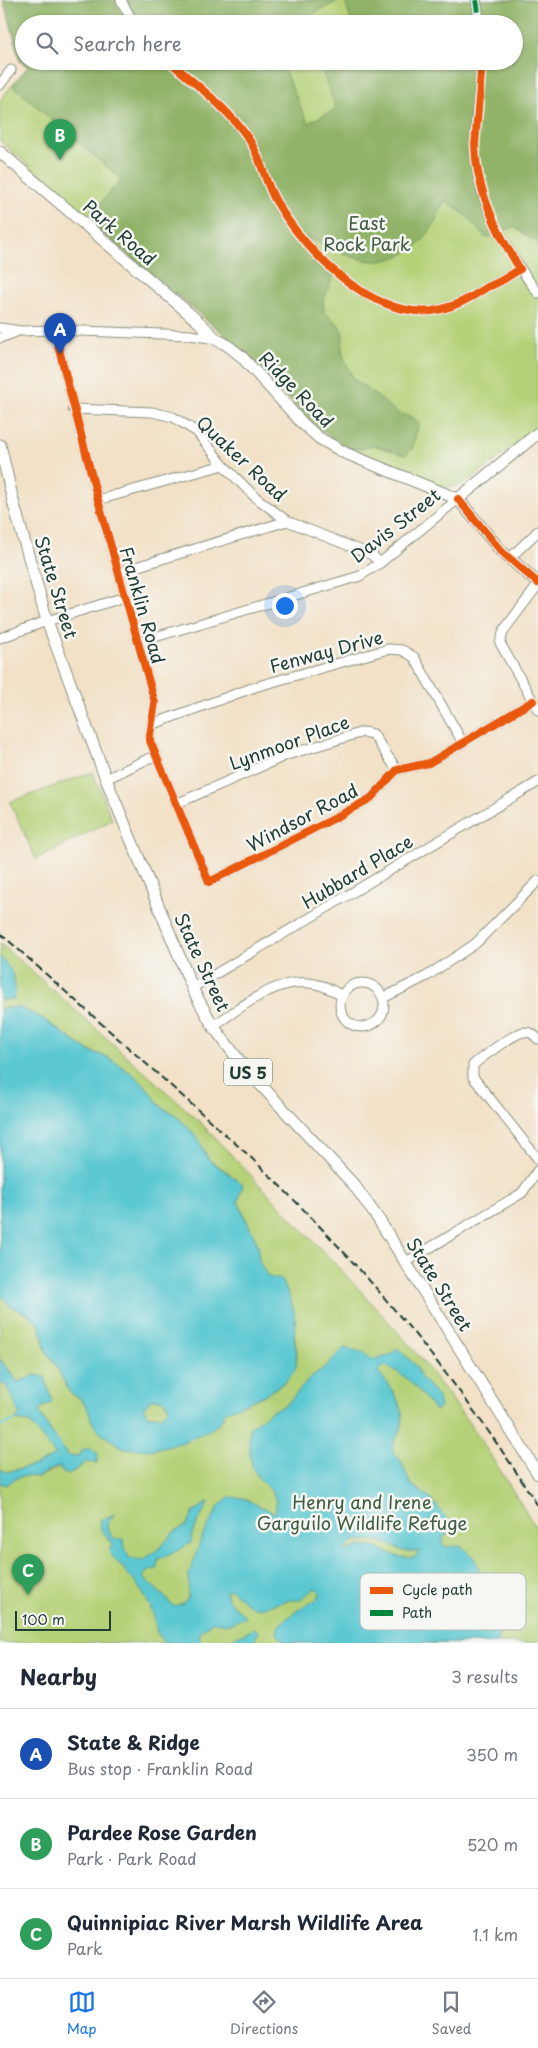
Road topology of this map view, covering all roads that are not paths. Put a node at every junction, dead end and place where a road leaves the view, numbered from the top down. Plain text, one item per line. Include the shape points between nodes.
1 (121, 0) edge
2 (476, 0) edge
3 (129, 15) edge
4 (478, 15) edge
5 (11, 70) dead end
6 (179, 70) edge
7 (481, 70) edge
8 (0, 85) edge
9 (0, 152) edge
10 (519, 267) junction
11 (538, 293) edge
12 (0, 328) edge
13 (54, 330) junction
14 (21, 331) junction
15 (0, 338) edge
16 (216, 339) junction
17 (73, 409) junction
18 (538, 433) edge
19 (0, 445) edge
20 (224, 464) junction
21 (458, 499) junction
22 (98, 500) junction
23 (287, 521) junction
24 (538, 531) edge
25 (510, 560) junction
26 (380, 563) junction
27 (119, 572) junction
28 (538, 584) edge
29 (125, 597) junction
30 (47, 620) junction
31 (0, 638) edge
32 (138, 642) junction
33 (533, 701) junction
34 (538, 710) edge
35 (153, 724) junction
36 (463, 743) junction
37 (156, 755) junction
38 (397, 770) junction
39 (106, 779) junction
40 (538, 782) edge
41 (176, 804) junction
42 (538, 881) edge
43 (209, 882) joint
44 (192, 988) junction
45 (342, 996) junction
46 (384, 998) junction
47 (213, 1026) junction
48 (538, 1039) edge
49 (538, 1159) edge
50 (538, 1170) edge
51 (406, 1262) junction
52 (538, 1474) edge

1 - 3 street
2 - 4 street
5 - 8 street
6 - 10 street via 238,125 260,160 270,190 290,222 318,256 375,299 392,306 425,311 441,309 460,304 498,284
7 - 10 street via 476,158 488,207
9 - 16 main road, Park Road
10 - 11 street
12 - 14 street, Ridge Road
13 - 14 street, Ridge Road
13 - 16 street, Ridge Road via 190,335
13 - 17 street, Franklin Road
14 - 15 street, Ridge Road
16 - 21 main road, Ridge Road via 241,356 302,423 328,444
17 - 20 street, Quaker Road via 152,412 173,417 197,432
17 - 22 street, Franklin Road
18 - 21 main road, Davis Street
19 - 30 main road, State Street / US 5
20 - 22 street
20 - 23 street, Quaker Road via 254,496
21 - 25 main road, Ridge Road
21 - 26 street, Davis Street
22 - 27 street, Franklin Road
23 - 26 street, Quaker Road via 372,556
23 - 27 street
24 - 25 street
25 - 28 main road, Ridge Road
26 - 32 street, Davis Street via 344,582
27 - 29 street, Franklin Road
28 - 33 street via 500,640 504,653
29 - 30 street
29 - 32 street, Franklin Road
30 - 31 street
30 - 39 main road, State Street / US 5
32 - 35 street, Franklin Road via 156,703
33 - 34 street
33 - 36 street
35 - 36 street, Fenway Drive via 255,688 388,649 402,650 414,657
35 - 37 street, Franklin Road via 150,735
36 - 38 street via 429,763
37 - 39 street
37 - 41 street, Franklin Road
38 - 41 street, Lynmoor Place via 373,734 363,732 288,755
38 - 43 street, Windsor Road via 371,798
39 - 44 main road, State Street / US 5
40 - 44 street, Hubbard Place
41 - 43 street, Franklin Road
42 - 46 street via 475,944 427,976
44 - 47 main road, State Street / US 5
45 - 46 street via 351,986 363,983 376,987
45 - 46 street via 340,1010 343,1017 362,1028 369,1027 380,1018 384,1012
45 - 47 street via 333,989 310,982 286,984 260,995
47 - 51 main road, State Street / US 5 via 244,1068 354,1185
48 - 49 street via 531,1032 521,1032 481,1057 473,1066 473,1077
50 - 51 street via 522,1193
51 - 52 main road, State Street / US 5

